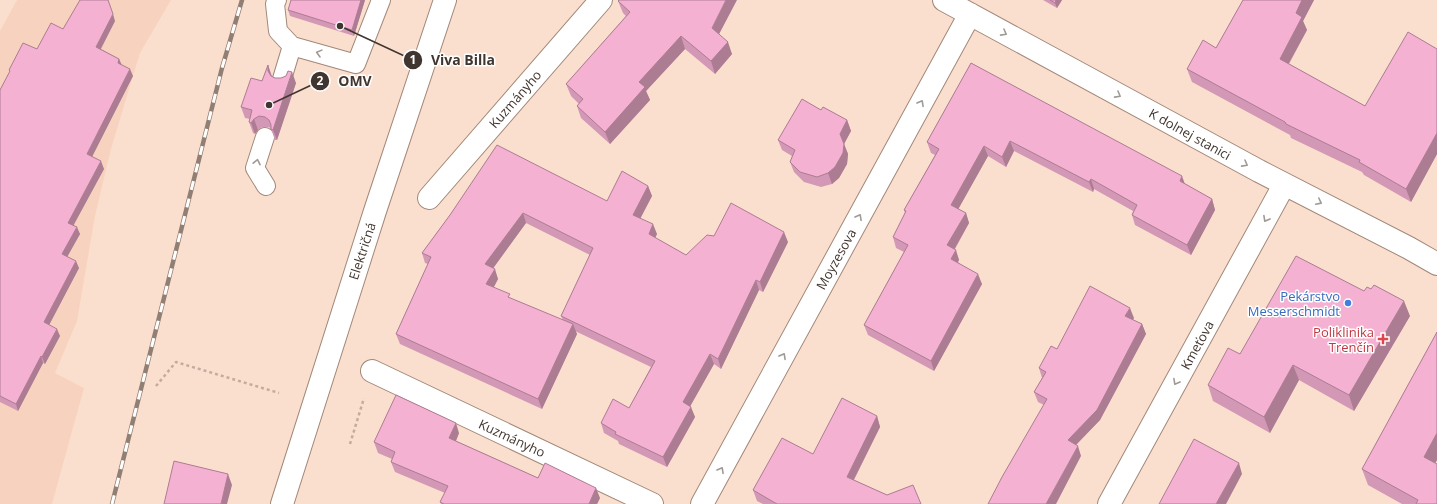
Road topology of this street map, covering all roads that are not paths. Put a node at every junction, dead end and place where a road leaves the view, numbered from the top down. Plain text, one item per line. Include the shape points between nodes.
1 (277, 0) edge
2 (381, 0) edge
3 (431, 0) edge
4 (445, 0) edge
5 (601, 0) edge
6 (944, 0) edge
7 (970, 14) junction
8 (439, 22) junction
9 (292, 46) junction
10 (282, 79) edge
11 (264, 137) dead end
12 (1284, 185) junction
13 (266, 186) dead end
14 (429, 198) dead end
15 (1435, 258) edge
16 (372, 371) dead end
17 (282, 504) edge
18 (652, 504) edge
19 (702, 504) edge
20 (1109, 504) edge

1 - 9 lane via 275,4 278,31
2 -> 9 lane via 356,64
3 - 8 lane
4 - 8 street, Električná
5 - 14 street, Kuzmányho
6 - 7 street, K dolnej stanici
7 -> 12 street, K dolnej stanici
19 -> 7 street, Moyzesova
8 - 17 street, Električná via 375,211
9 - 10 lane
13 -> 11 lane via 255,168
12 -> 15 street, K dolnej stanici via 1409,248
12 -> 20 street, Kmeťova
16 - 18 street, Kuzmányho

